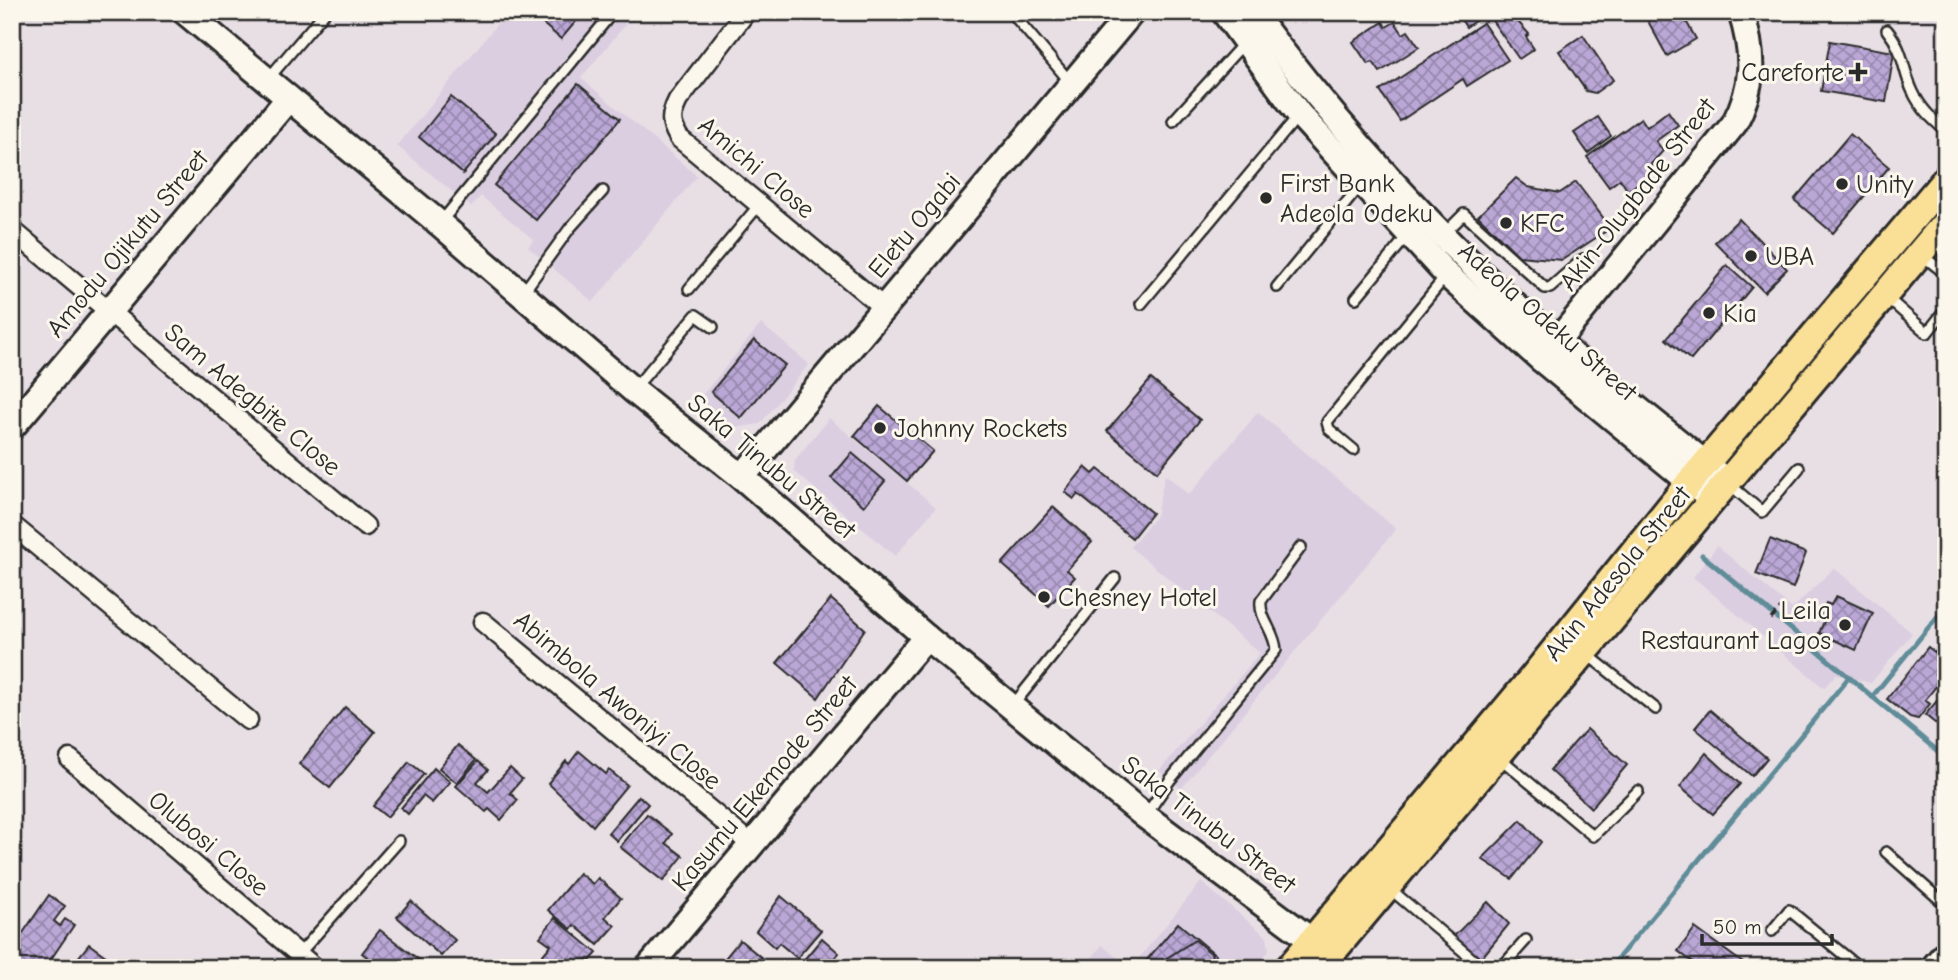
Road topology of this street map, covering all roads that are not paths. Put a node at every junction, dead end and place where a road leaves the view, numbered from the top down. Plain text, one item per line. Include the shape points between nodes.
1 (185, 12) edge
2 (325, 12) edge
3 (613, 12) edge
4 (746, 12) edge
5 (1011, 12) edge
6 (1132, 12) edge
7 (1224, 12) edge
8 (1252, 12) edge
9 (1741, 12) edge
10 (1887, 30) dead end
11 (1245, 42) junction
12 (267, 80) junction
13 (1072, 84) junction
14 (288, 99) junction
15 (1299, 114) junction
16 (1173, 121) dead end
17 (1946, 131) edge
18 (1946, 179) edge
19 (1361, 184) junction
20 (603, 191) dead end
21 (759, 205) junction
22 (440, 224) junction
23 (12, 230) edge
24 (1409, 234) junction
25 (1443, 236) junction
26 (1936, 238) edge
27 (1583, 259) dead end
28 (1946, 274) edge
29 (1447, 275) junction
30 (1277, 287) dead end
31 (690, 289) dead end
32 (522, 294) junction
33 (1884, 295) junction
34 (1356, 298) dead end
35 (1141, 304) dead end
36 (884, 308) junction
37 (1946, 309) edge
38 (107, 312) junction
39 (713, 327) dead end
40 (1558, 341) junction
41 (1542, 360) junction
42 (633, 390) junction
43 (12, 427) edge
44 (1354, 450) dead end
45 (1799, 468) dead end
46 (1698, 473) junction
47 (742, 477) junction
48 (1720, 491) junction
49 (12, 525) edge
50 (365, 526) dead end
51 (1301, 547) dead end
52 (1115, 578) dead end
53 (483, 622) dead end
54 (926, 637) junction
55 (1584, 651) junction
56 (1012, 706) junction
57 (1656, 709) dead end
58 (248, 720) dead end
59 (1499, 756) junction
60 (70, 759) dead end
61 (1638, 792) dead end
62 (1146, 816) junction
63 (399, 841) dead end
64 (752, 845) junction
65 (1886, 852) dead end
66 (1388, 886) junction
67 (1946, 905) edge
68 (1772, 931) dead end
69 (1526, 940) dead end
70 (1946, 953) edge
71 (299, 954) junction
72 (1320, 954) edge
73 (315, 968) edge
74 (648, 968) edge
75 (1289, 968) edge
76 (1483, 968) edge
77 (1501, 968) edge
78 (1860, 968) edge
79 (1933, 968) edge

1 - 12 street, Saka Tinubu Street
2 - 12 lane
3 - 22 lane
4 - 21 street, Amichi Close via 678,100 671,125 679,138
5 - 13 lane
6 - 13 street, Eletu Ogabi
7 - 11 street, Adeola Odeku Street
8 - 25 street, Adeola Odeku Street via 1317,99
9 - 40 street, Akin-Olugbade Street via 1751,50 1747,100 1734,124
10 - 17 lane via 1900,46 1912,90 1924,112
11 - 15 street, Adeola Odeku Street
11 - 16 lane
12 - 14 street, Saka Tinubu Street
13 - 36 street, Eletu Ogabi
14 - 22 street, Saka Tinubu Street
14 - 38 street, Amodu Ojikutu Street
15 - 19 street, Adeola Odeku Street
15 - 35 lane
18 - 46 main road, Akin Adesola Street
19 - 24 street, Adeola Odeku Street
19 - 30 lane
20 - 32 lane
21 - 31 lane
21 - 36 street, Amichi Close
22 - 32 street, Saka Tinubu Street
23 - 38 street, Sam Adegbite Close
24 - 29 street, Adeola Odeku Street
24 - 34 lane
25 - 27 lane via 1464,214 1545,288
25 - 40 street, Adeola Odeku Street
26 - 28 lane
26 - 33 main road, Akin Adesola Street
29 - 41 street, Adeola Odeku Street
29 - 44 lane via 1327,422
32 - 42 street, Saka Tinubu Street
33 - 37 lane via 1927,333
33 - 48 main road, Akin Adesola Street
36 - 47 street, Eletu Ogabi
38 - 43 street, Amodu Ojikutu Street
38 - 50 street, Sam Adegbite Close
39 - 42 lane via 696,315
40 - 41 street, Akin-Olugbade Street
40 - 46 street, Adeola Odeku Street
41 - 46 street, Adeola Odeku Street
42 - 47 street, Saka Tinubu Street
45 - 48 lane via 1762,512
46 - 48 street, Adeola Odeku Street
46 - 72 main road, Akin Adesola Street via 1532,678
47 - 54 street, Saka Tinubu Street
48 - 55 main road, Akin Adesola Street
49 - 58 street
51 - 62 lane via 1261,601 1260,611 1275,635 1276,649
52 - 56 lane
53 - 64 street, Abimbola Awoniyi Close
54 - 56 street, Saka Tinubu Street
54 - 64 street, Kasumu Ekemode Street
55 - 57 lane
55 - 59 main road, Akin Adesola Street
56 - 62 street, Saka Tinubu Street
59 - 61 lane via 1593,836
59 - 66 main road, Akin Adesola Street
60 - 71 street, Olubosi Close
62 - 72 street, Saka Tinubu Street
63 - 71 lane
64 - 74 street, Kasumu Ekemode Street
65 - 67 lane
66 - 72 main road, Akin Adesola Street
66 - 76 lane
68 - 78 lane via 1789,910
69 - 77 lane
70 - 79 street
71 - 73 street, Olubosi Close
72 - 75 main road, Akin Adesola Street

